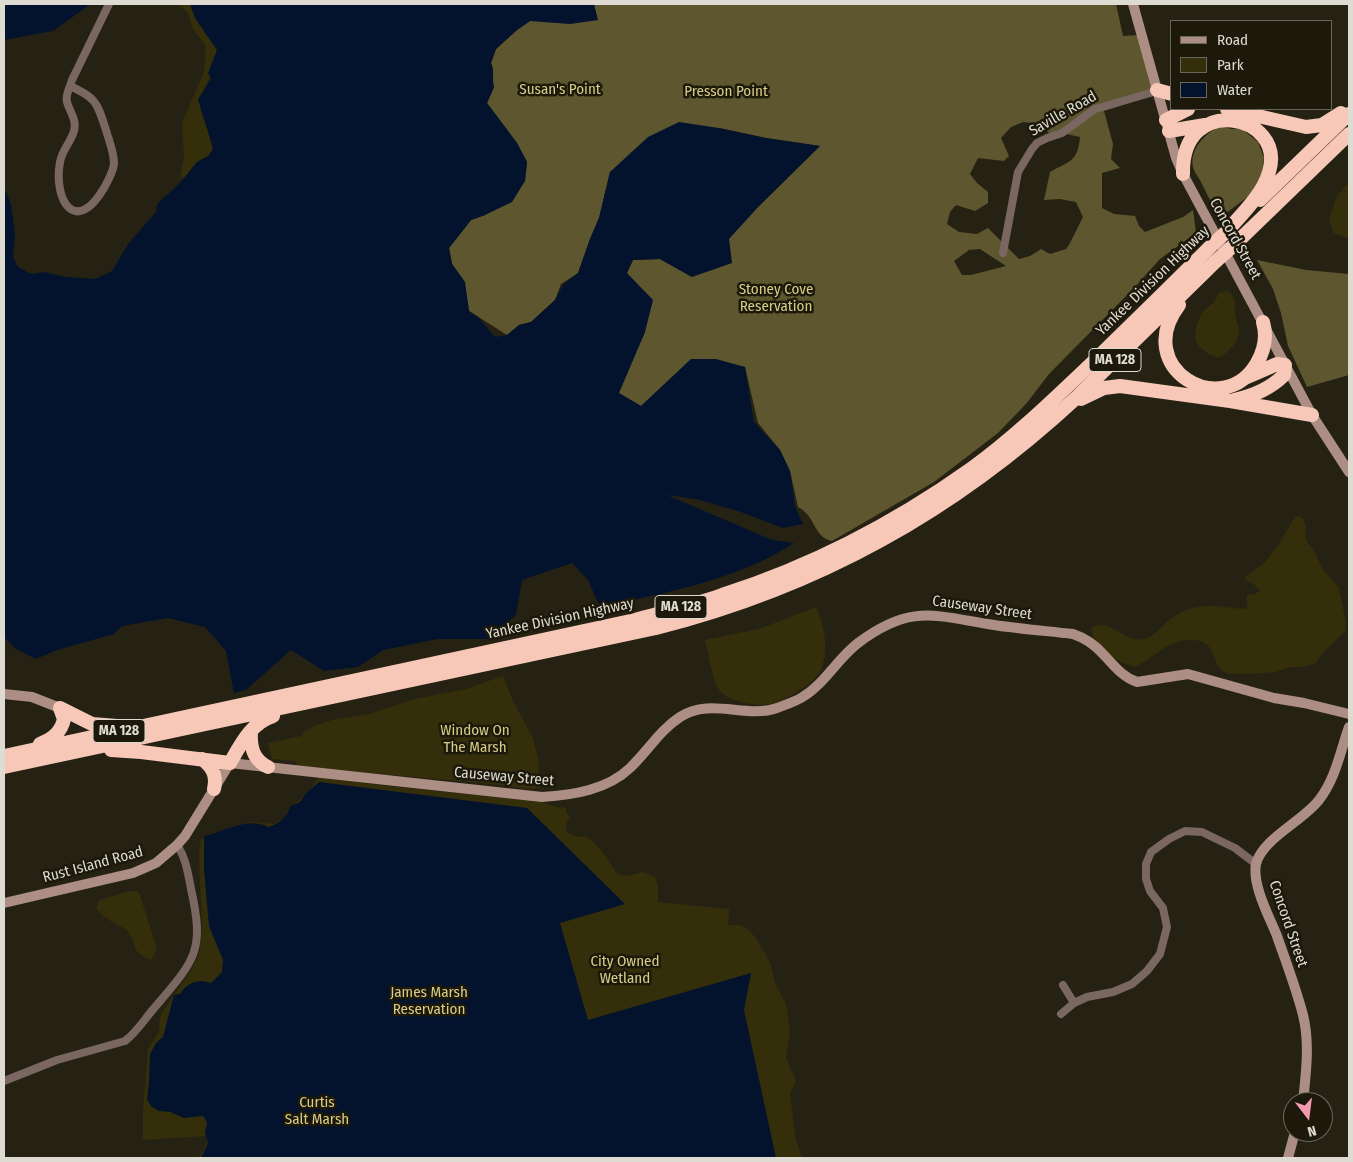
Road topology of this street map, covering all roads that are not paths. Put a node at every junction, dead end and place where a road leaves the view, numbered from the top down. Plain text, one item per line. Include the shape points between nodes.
1 (109, 4) edge
2 (1133, 4) edge
3 (70, 86) junction
4 (1157, 90) junction
5 (1170, 93) edge
6 (1349, 107) edge
7 (1187, 110) edge
8 (1231, 110) edge
9 (1349, 114) edge
10 (1206, 125) junction
11 (1167, 126) junction
12 (1349, 134) edge
13 (1183, 174) junction
14 (1226, 232) junction
15 (1003, 253) dead end
16 (1216, 261) junction
17 (1263, 322) junction
18 (1285, 365) junction
19 (1245, 378) junction
20 (1230, 400) junction
21 (1312, 414) junction
22 (1010, 455) junction
23 (1349, 472) edge
24 (381, 687) junction
25 (4, 694) edge
26 (234, 707) junction
27 (60, 708) junction
28 (1349, 714) edge
29 (1349, 727) edge
30 (251, 731) junction
31 (4, 755) edge
32 (202, 759) junction
33 (230, 763) junction
34 (10, 766) edge
35 (268, 767) junction
36 (214, 789) junction
37 (178, 844) junction
38 (1256, 864) junction
39 (4, 903) edge
40 (1063, 985) dead end
41 (1074, 1003) junction
42 (1061, 1014) dead end
43 (4, 1081) edge
44 (1305, 1092) edge
45 (1292, 1142) edge
46 (1288, 1158) edge

1 - 3 street
2 - 4 street, Concord Street
3 - 3 street via 67,102 75,123 60,162 60,181 62,199 74,211 96,202 114,164 98,106 87,94
4 - 5 highway
4 - 11 street, Concord Street
4 - 15 street, Saville Road via 1095,108 1062,133 1037,143 1018,172
6 - 8 highway via 1334,119 1312,127
7 - 11 highway
9 - 14 highway, Yankee Division Highway / MA 128
10 - 11 highway
10 - 13 highway via 1195,133 1185,151
10 - 14 highway via 1224,120 1245,123 1261,135 1270,153 1266,180
11 - 13 street, Concord Street
12 - 16 highway, Yankee Division Highway / MA 128, bridge
13 - 17 street, Concord Street
14 - 26 highway, Yankee Division Highway / MA 128, bridge via 1052,401 998,447 912,507 828,553 732,592 653,615
16 - 19 highway via 1175,311 1166,331 1166,348 1178,372 1197,385 1220,388
16 - 22 highway, Yankee Division Highway / MA 128 via 1076,398
17 - 18 street, Concord Street
17 - 19 highway via 1262,352
18 - 19 highway via 1277,364
18 - 20 highway via 1284,376 1274,384 1254,394
18 - 21 street, Concord Street
20 - 21 highway
20 - 22 highway via 1127,386 1104,388 1081,399
21 - 23 street, Concord Street
22 - 24 highway, Yankee Division Highway / MA 128 via 949,500 902,529 824,570 755,598 656,628
24 - 30 highway via 265,718
24 - 34 highway, Yankee Division Highway / MA 128
25 - 27 street via 39,699
26 - 27 highway via 108,726 87,722
26 - 31 highway, Yankee Division Highway / MA 128
27 - 31 highway via 64,719 56,736
28 - 35 street, Causeway Street via 1266,696 1188,674 1137,682 1123,675 1103,653 1073,634 934,615 888,623 845,654 802,698 761,711 722,708 695,710 682,716 653,741 630,768 579,794 542,797
29 - 38 street, Concord Street via 1336,770 1324,793 1308,813 1266,846
30 - 33 highway
30 - 35 highway via 254,756
32 - 33 highway
32 - 34 highway via 116,750
32 - 36 highway via 214,772
33 - 35 street, Causeway Street
33 - 36 street, Rust Island Road
36 - 37 street, Rust Island Road
37 - 39 street, Rust Island Road via 156,863 133,872
37 - 43 street via 186,866 198,927 195,951 179,980 126,1041 56,1060
38 - 41 street via 1235,848 1202,832 1185,831 1151,852 1146,864 1146,879 1150,891 1163,908 1167,927 1160,954 1132,984
38 - 44 street, Concord Street via 1258,885 1304,1018 1307,1055
40 - 41 street
41 - 42 street
45 - 46 street

